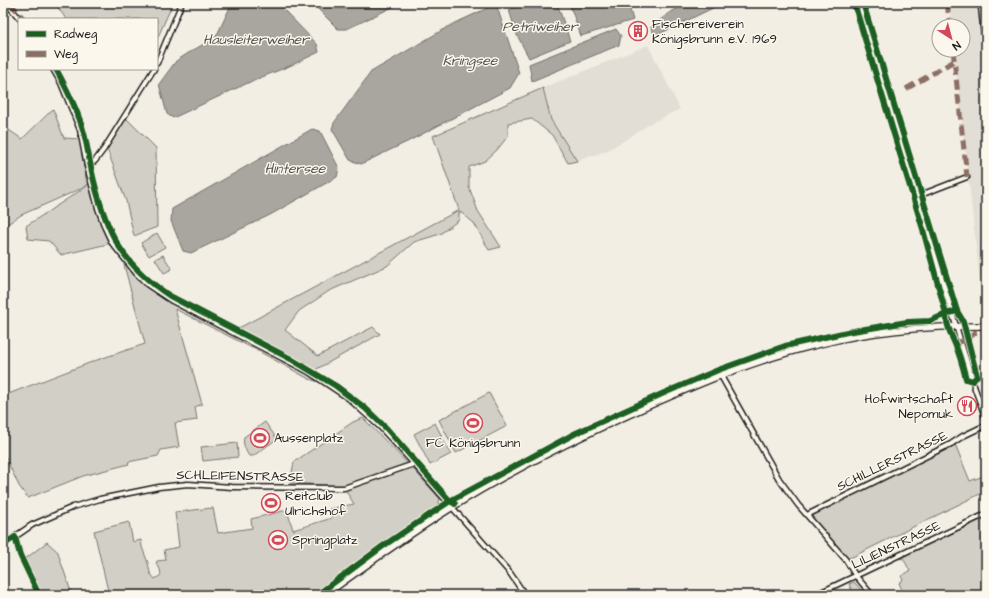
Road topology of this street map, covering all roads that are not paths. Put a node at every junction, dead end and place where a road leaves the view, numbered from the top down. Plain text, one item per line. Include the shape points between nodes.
1 (6, 3) edge
2 (859, 3) edge
3 (985, 3) edge
4 (182, 5) dead end
5 (19, 18) edge
6 (986, 56) edge
7 (158, 61) edge
8 (54, 70) edge
9 (153, 70) edge
10 (87, 166) junction
11 (967, 177) dead end
12 (918, 196) junction
13 (956, 326) junction
14 (986, 326) edge
15 (721, 376) junction
16 (986, 418) edge
17 (986, 425) edge
18 (414, 464) junction
19 (452, 508) junction
20 (986, 514) edge
21 (807, 515) junction
22 (15, 537) junction
23 (3, 545) edge
24 (855, 575) junction
25 (39, 595) edge
26 (325, 595) edge
27 (525, 595) edge
28 (815, 595) edge
29 (872, 595) edge

1 - 5 street
2 - 12 street
3 - 6 street via 981,7 981,15
4 - 7 street
8 - 10 street via 80,130
9 - 10 street via 104,149 95,161
10 - 18 street via 98,208 112,243 148,285 172,301 324,381 368,414
11 - 12 street
12 - 13 street
13 - 14 main road
13 - 15 main road via 897,330 820,343
13 - 16 street
15 - 19 main road via 577,439
15 - 21 street via 776,473
17 - 21 street, SCHILLERSTRASSE
18 - 19 street
18 - 22 street, SCHLEIFENSTRASSE via 344,488 188,484 159,487 73,507 32,525
19 - 26 main road
19 - 27 street via 510,573
20 - 24 street, LILIENSTRASSE
21 - 24 street via 846,560
22 - 23 street, SCHLEIFENSTRASSE
22 - 25 street via 20,555
24 - 28 street, LILIENSTRASSE
24 - 29 street

